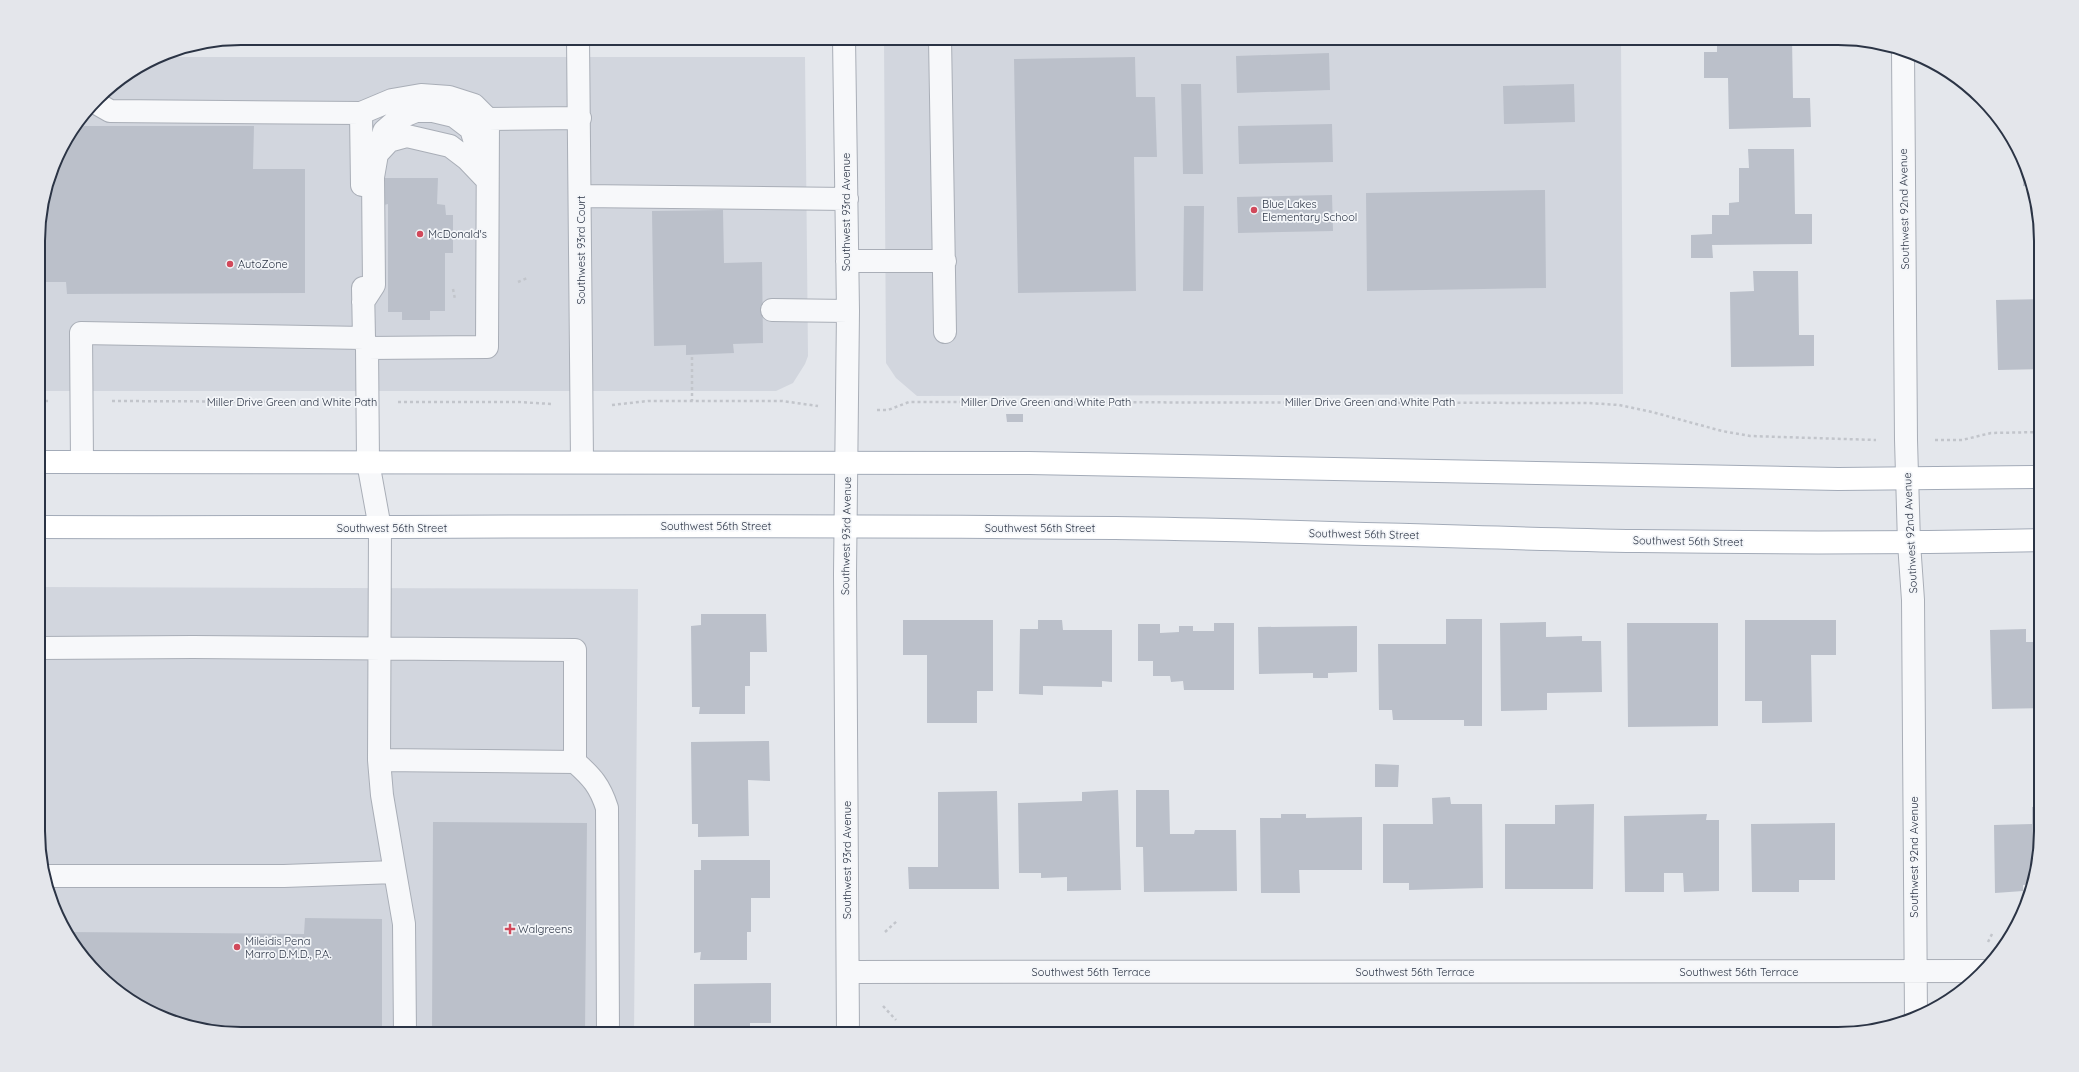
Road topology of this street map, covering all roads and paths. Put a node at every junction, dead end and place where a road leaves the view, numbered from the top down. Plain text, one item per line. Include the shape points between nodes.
1 (578, 45) edge
2 (844, 45) edge
3 (940, 45) edge
4 (1903, 56) edge
5 (100, 106) edge
6 (360, 113) junction
7 (580, 118) junction
8 (488, 119) junction
9 (377, 154) junction
10 (487, 180) junction
11 (581, 196) junction
12 (847, 199) junction
13 (847, 261) junction
14 (945, 261) junction
15 (364, 302) junction
16 (772, 310) dead end
17 (848, 311) junction
18 (945, 332) dead end
19 (366, 343) junction
20 (692, 357) dead end
21 (45, 401) edge
22 (81, 401) junction
23 (692, 401) junction
24 (368, 402) junction
25 (546, 404) dead end
26 (621, 405) dead end
27 (810, 406) dead end
28 (888, 410) dead end
29 (2034, 432) edge
30 (1850, 440) dead end
31 (1962, 440) dead end
32 (582, 461) junction
33 (45, 462) edge
34 (82, 462) junction
35 (368, 462) junction
36 (847, 462) junction
37 (2034, 477) edge
38 (1907, 479) junction
39 (45, 527) edge
40 (846, 527) junction
41 (380, 528) junction
42 (2034, 540) edge
43 (1909, 543) junction
44 (45, 648) edge
45 (380, 648) junction
46 (379, 760) junction
47 (574, 762) junction
48 (395, 872) junction
49 (51, 876) edge
50 (897, 921) dead end
51 (885, 932) dead end
52 (1974, 971) edge
53 (848, 972) junction
54 (1916, 972) junction
55 (883, 1006) dead end
56 (1916, 1011) edge
57 (896, 1020) dead end
58 (405, 1027) edge
59 (608, 1027) edge
60 (848, 1027) edge

1 - 7 street, Southwest 93rd Court
2 - 12 street, Southwest 93rd Avenue
3 - 14 street
4 - 38 street, Southwest 92nd Avenue
5 - 6 street via 110,111
6 - 8 street via 392,100 421,95 449,97 474,105
6 - 15 street
7 - 8 street
7 - 11 street, Southwest 93rd Court
8 - 10 street
9 - 10 street via 389,141 408,136 428,140 450,146
9 - 10 street via 384,131 398,118 416,111 433,111 454,116 471,129
9 - 15 street via 373,177 374,285
10 - 19 street via 487,347
11 - 12 street
11 - 32 street, Southwest 93rd Court
12 - 13 street, Southwest 93rd Avenue
13 - 14 street
13 - 17 street, Southwest 93rd Avenue
14 - 18 street
15 - 19 street
16 - 17 street
17 - 36 street, Southwest 93rd Avenue
19 - 22 street via 81,333
19 - 24 street
20 - 23 path
21 - 22 path, Miller Drive Green and White Path
22 - 24 path, Miller Drive Green and White Path
22 - 34 street
23 - 26 path via 648,401
23 - 27 path via 782,401
24 - 25 path, Miller Drive Green and White Path
24 - 35 street
28 - 30 path, Miller Drive Green and White Path via 909,402 1589,403 1652,412 1750,436
29 - 31 path via 1991,432
32 - 35 main road
32 - 36 main road
33 - 34 main road
34 - 35 main road
35 - 41 street
36 - 38 main road via 1076,464 1585,476
36 - 40 street, Southwest 93rd Avenue
37 - 38 main road
38 - 43 street, Southwest 92nd Avenue
39 - 41 main road, Southwest 56th Street
40 - 41 main road, Southwest 56th Street
40 - 43 main road, Southwest 56th Street via 1118,528 1638,541
40 - 53 street, Southwest 93rd Avenue
41 - 45 street
42 - 43 main road, Southwest 56th Street
43 - 54 street, Southwest 92nd Avenue via 1913,600
44 - 45 street
45 - 46 street
45 - 47 street via 575,650
46 - 47 street
46 - 48 street
47 - 59 street via 592,777 602,791 607,808
48 - 49 street via 277,876
48 - 58 street via 404,924
50 - 51 path
52 - 54 street, Southwest 56th Terrace
53 - 54 street, Southwest 56th Terrace
53 - 60 street, Southwest 93rd Avenue
54 - 56 street, Southwest 92nd Avenue
55 - 57 path

